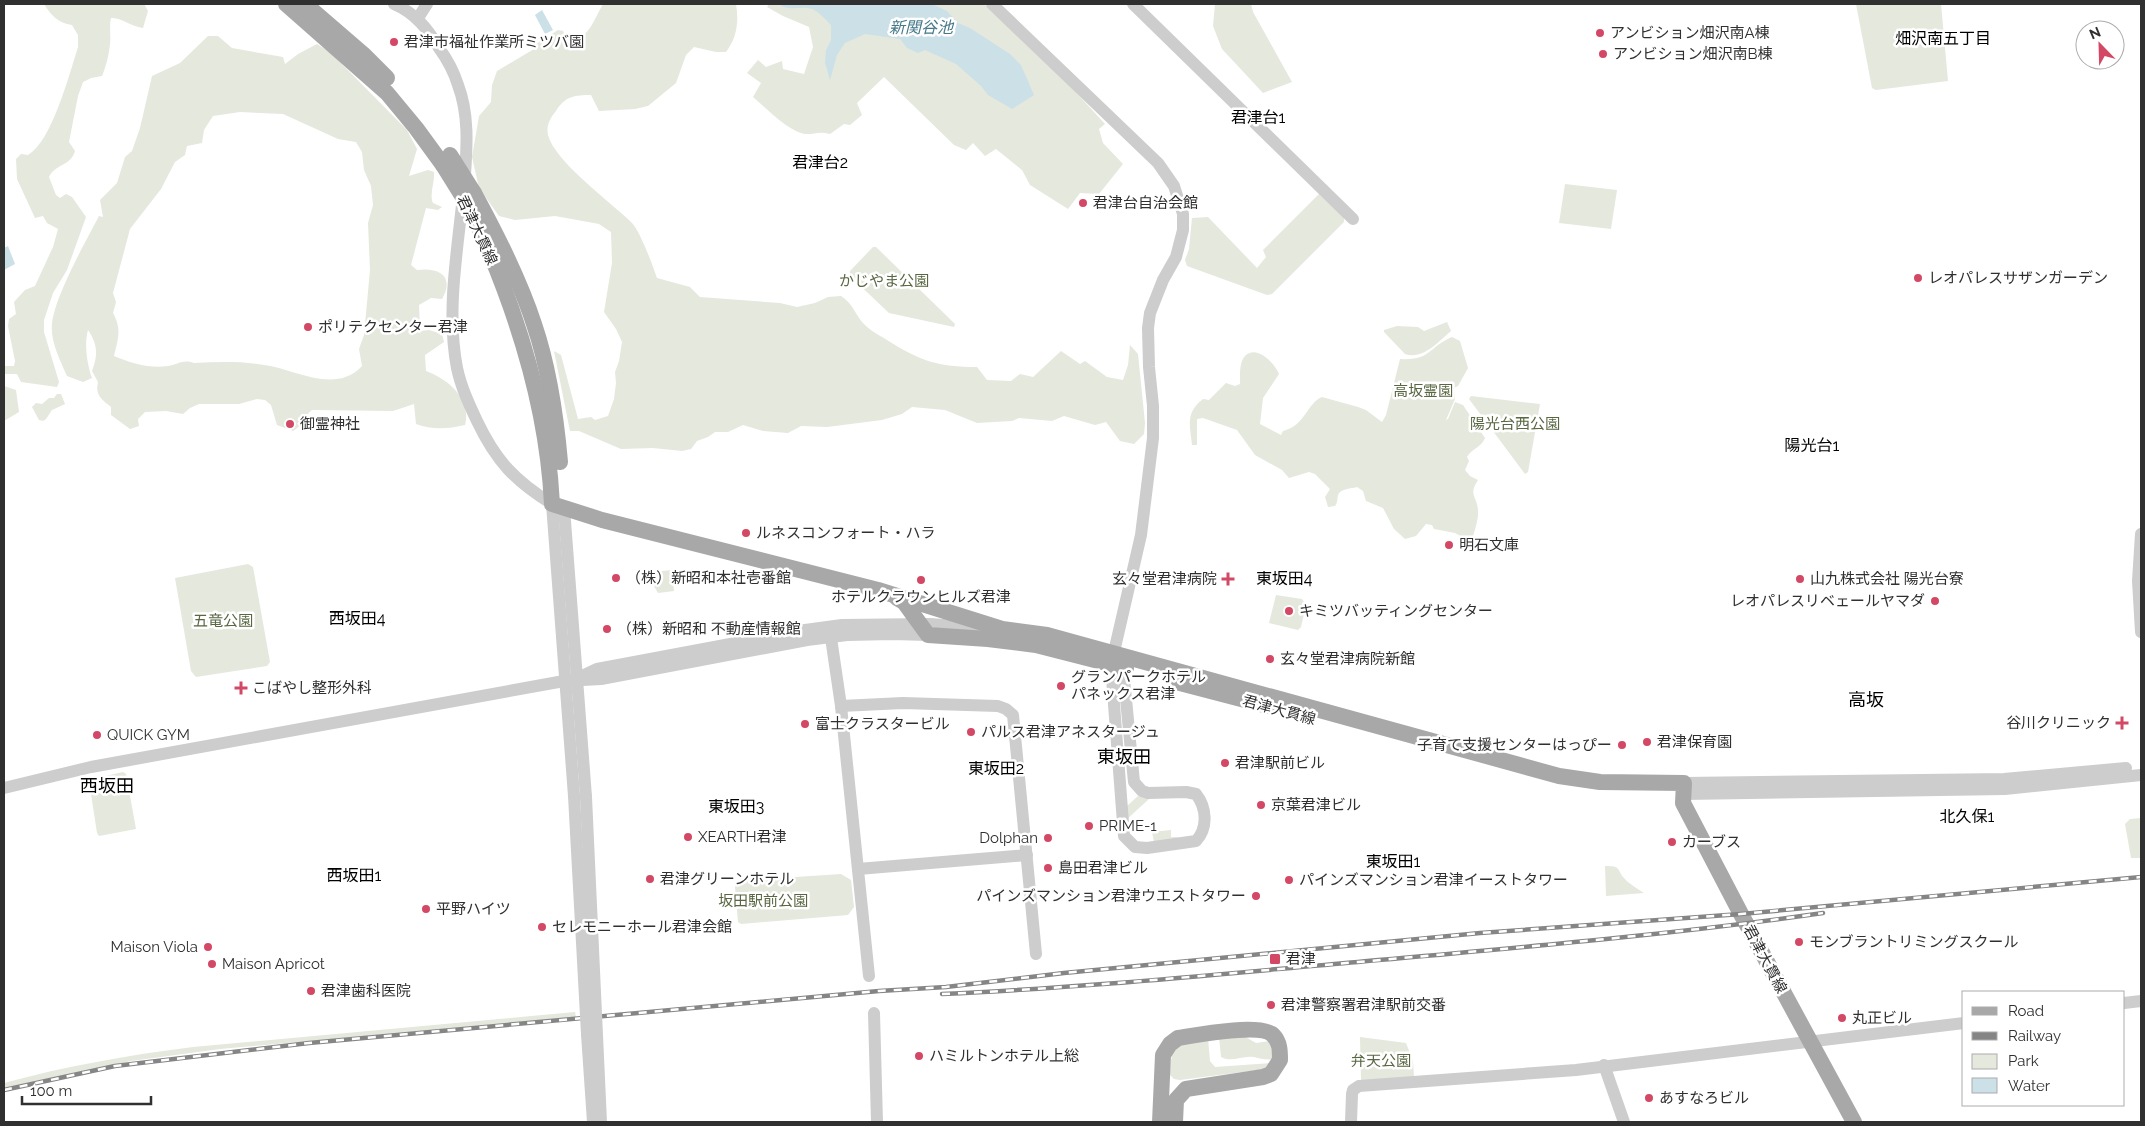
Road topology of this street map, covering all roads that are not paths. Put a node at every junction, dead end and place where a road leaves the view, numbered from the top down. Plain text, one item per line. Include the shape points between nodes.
1 (288, 4) edge
2 (305, 4) edge
3 (394, 4) edge
4 (427, 4) edge
5 (992, 4) edge
6 (1133, 4) edge
7 (418, 18) junction
8 (446, 160) junction
9 (1354, 219) dead end
10 (558, 506) junction
11 (2141, 534) edge
12 (891, 594) junction
13 (1002, 629) junction
14 (924, 630) junction
15 (830, 632) junction
16 (2141, 632) edge
17 (1116, 662) junction
18 (570, 680) junction
19 (841, 706) junction
20 (2141, 767) edge
21 (2141, 775) edge
22 (4, 788) edge
23 (1684, 788) junction
24 (580, 797) junction
25 (1027, 855) junction
26 (858, 869) junction
27 (1036, 954) dead end
28 (869, 976) dead end
29 (2141, 1001) edge
30 (2125, 1003) edge
31 (874, 1013) dead end
32 (1962, 1023) edge
33 (1810, 1042) junction
34 (1604, 1065) junction
35 (593, 1122) edge
36 (601, 1122) edge
37 (877, 1122) edge
38 (1160, 1122) edge
39 (1175, 1122) edge
40 (1351, 1122) edge
41 (1624, 1122) edge
42 (1854, 1122) edge

1 - 8 main road, 君津大貫線 via 387,93
2 - 8 main road, 君津大貫線 via 393,85 428,126
3 - 7 street
4 - 7 street
5 - 17 street via 1158,163 1174,186 1183,214 1183,230 1176,257 1154,301 1148,328 1153,438 1141,535
6 - 9 street
7 - 10 street via 447,60 459,85 465,113 467,147 454,309 457,368 464,395 484,436 512,475
8 - 10 main road, 君津大貫線, bridge via 471,210 512,312 544,421
8 - 10 main road, 君津大貫線, bridge via 474,193 513,270 539,340 558,440
10 - 12 main road, 君津大貫線
10 - 18 street
11 - 16 street via 2138,581
12 - 13 main road, 君津大貫線
12 - 14 main road, 君津大貫線 via 904,602
13 - 14 street
13 - 17 main road, 君津大貫線 via 1047,635
14 - 15 street via 893,634
14 - 17 main road, 君津大貫線 via 1036,645
15 - 18 street via 601,679
15 - 19 street
17 - 17 street via 1134,782 1148,793 1196,794 1205,818 1204,828 1196,841 1146,848 1135,846 1124,836
17 - 23 main road, 君津大貫線 via 1565,787 1636,795
18 - 22 street via 91,767
18 - 24 street
19 - 25 street via 903,702 1006,709 1013,715 1015,725
19 - 26 street
20 - 23 street via 2004,779
21 - 23 street via 2004,789
23 - 33 main road, 君津大貫線 via 1683,803
24 - 35 street, bridge
24 - 36 street, bridge
25 - 26 street
25 - 27 street
26 - 28 street
29 - 30 street
31 - 37 street
32 - 33 street
33 - 34 street
33 - 42 main road, 君津大貫線
34 - 40 street via 1576,1070 1359,1086 1352,1094
34 - 41 street
38 - 39 main road via 1163,1055 1170,1044 1178,1038 1240,1030 1262,1029 1272,1034 1280,1050 1280,1060 1271,1074 1186,1089 1176,1100

